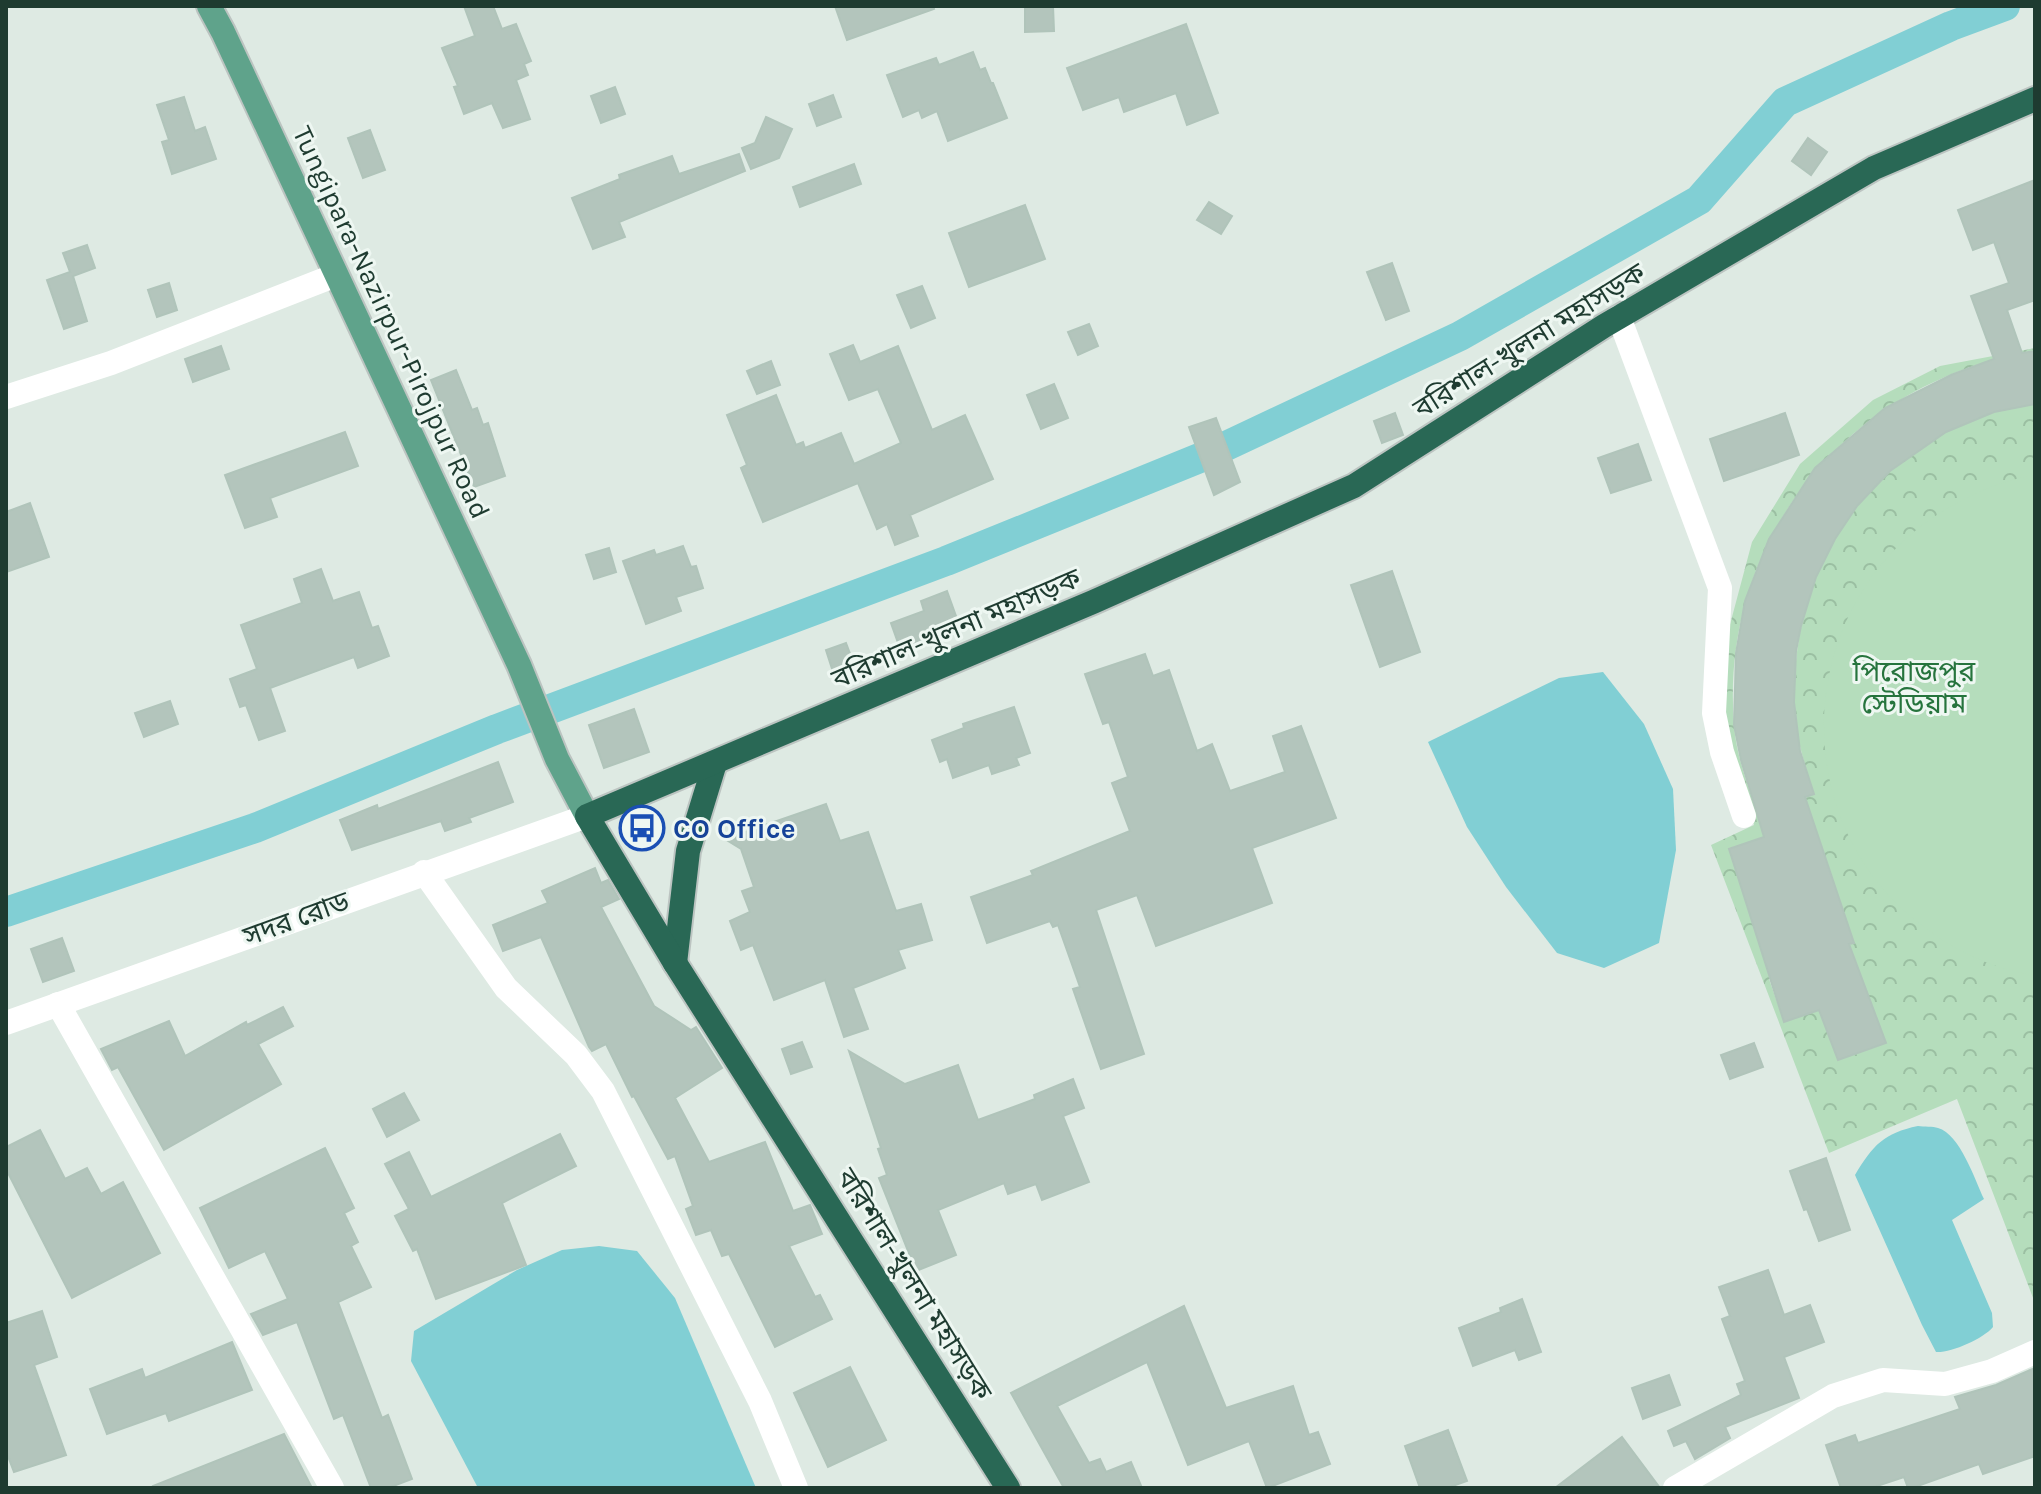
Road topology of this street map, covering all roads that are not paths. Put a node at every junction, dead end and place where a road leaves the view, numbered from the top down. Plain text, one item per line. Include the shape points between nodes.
1 (209, 6) edge
2 (2035, 99) edge
3 (336, 275) junction
4 (1619, 317) junction
5 (6, 397) edge
6 (715, 763) junction
7 (587, 816) junction
8 (1744, 816) dead end
9 (424, 872) junction
10 (675, 963) junction
11 (58, 1004) junction
12 (6, 1023) edge
13 (2035, 1352) edge
14 (332, 1488) edge
15 (796, 1488) edge
16 (1008, 1488) edge
17 (1675, 1488) edge

1 - 3 main road, Tungipara-Nazirpur-Pirojpur Road
2 - 4 highway, বরিশাল-খুলনা মহাসড়ক via 1874,168
3 - 5 street via 111,363
3 - 7 main road, Tungipara-Nazirpur-Pirojpur Road
4 - 6 highway, বরিশাল-খুলনা মহাসড়ক via 1354,486
4 - 8 street via 1720,588 1714,713
6 - 7 highway, বরিশাল-খুলনা মহাসড়ক
6 - 10 highway via 688,851
7 - 9 street, সদর রোড
7 - 10 highway, বরিশাল-খুলনা মহাসড়ক
9 - 11 street, সদর রোড
9 - 15 street via 506,988 576,1055 603,1091 760,1401
10 - 16 highway, বরিশাল-খুলনা মহাসড়ক
11 - 12 street, সদর রোড
11 - 14 street
13 - 17 street via 1945,1384 1883,1380 1833,1396

